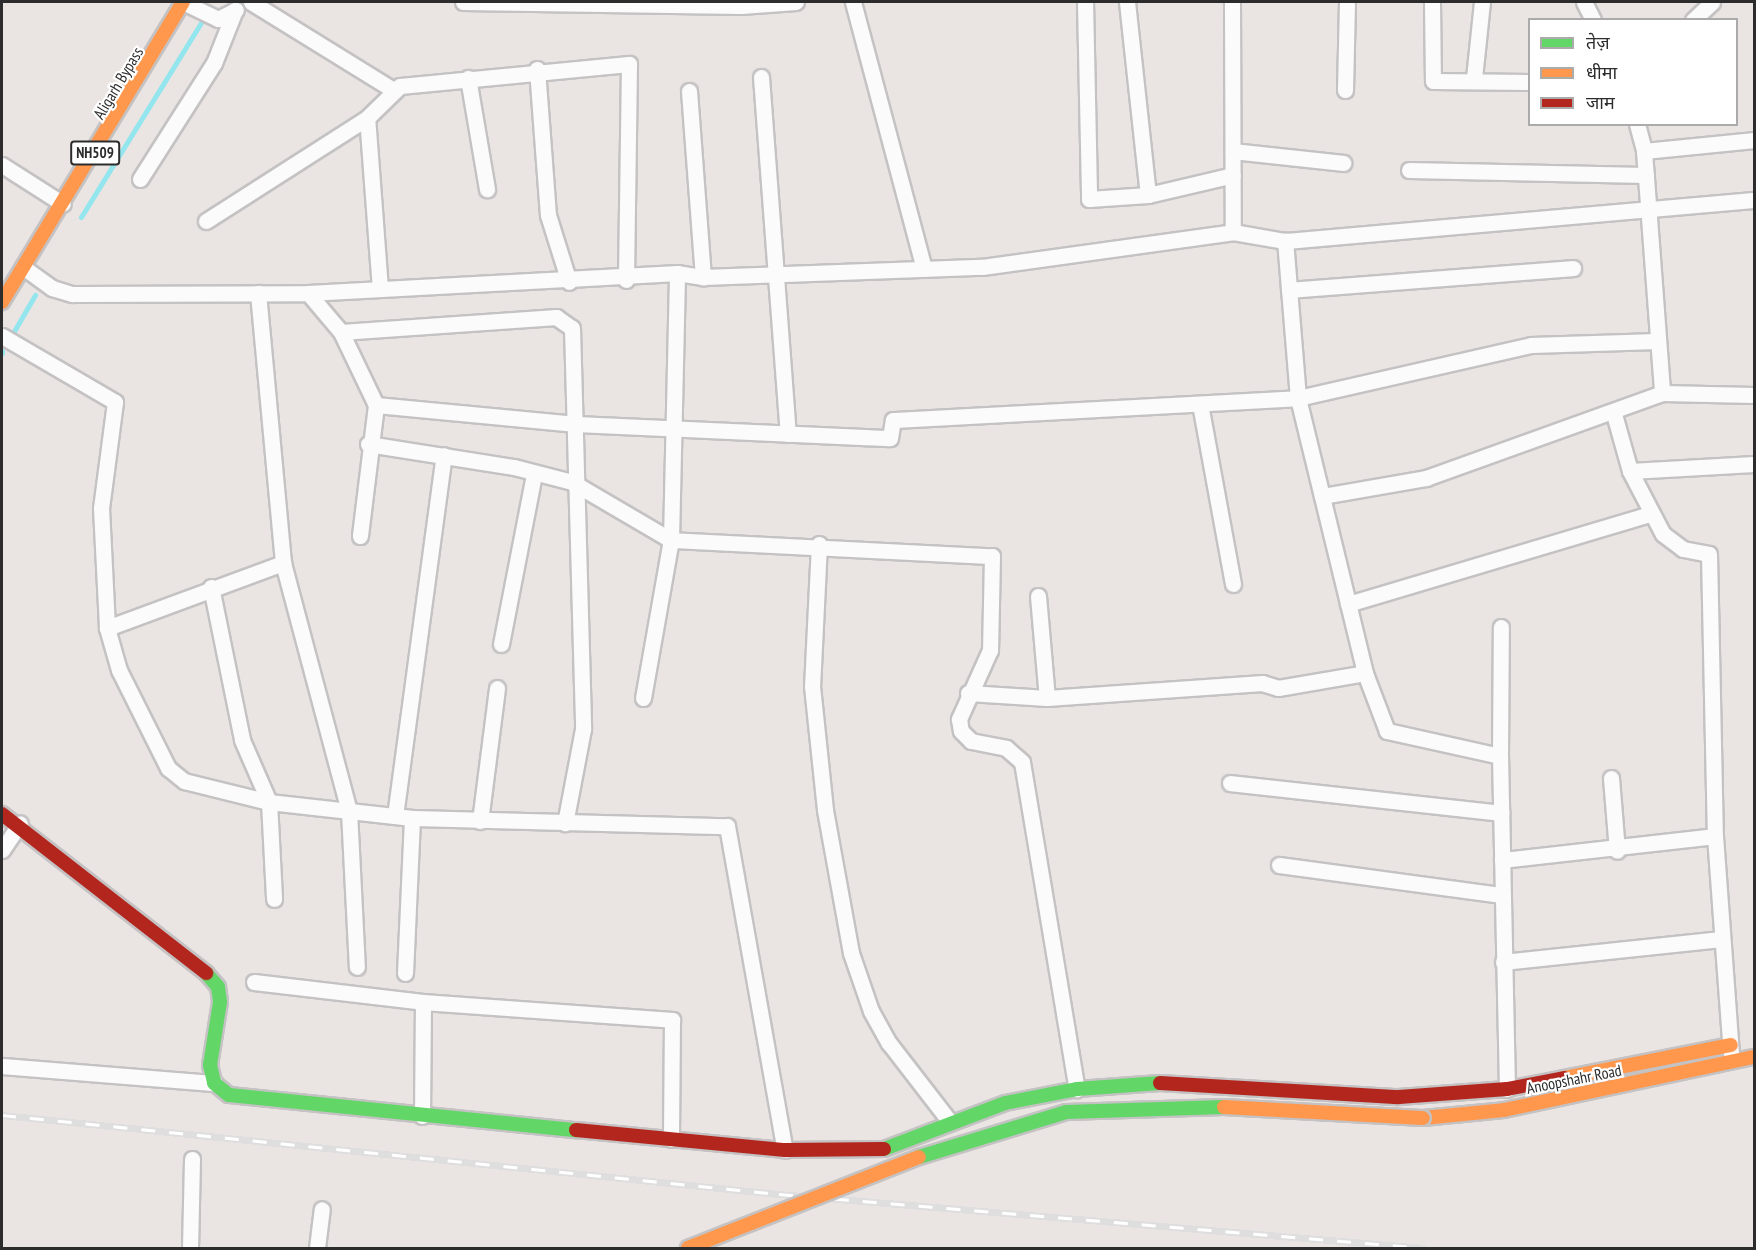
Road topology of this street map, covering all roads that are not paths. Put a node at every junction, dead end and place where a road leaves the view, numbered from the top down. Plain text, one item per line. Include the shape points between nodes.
1 (183, 2) edge
2 (251, 2) edge
3 (463, 2) edge
4 (684, 2) edge
5 (796, 2) edge
6 (853, 2) edge
7 (1085, 2) edge
8 (1127, 2) edge
9 (1232, 2) edge
10 (1347, 2) edge
11 (1432, 2) edge
12 (1482, 2) edge
13 (1584, 2) edge
14 (1712, 2) edge
15 (235, 10) junction
16 (1592, 18) edge
17 (1695, 18) edge
18 (537, 69) junction
19 (468, 78) junction
20 (761, 78) dead end
21 (1474, 78) junction
22 (1528, 82) edge
23 (1345, 90) dead end
24 (395, 91) junction
25 (689, 91) dead end
26 (367, 118) junction
27 (1637, 126) edge
28 (1755, 140) edge
29 (1233, 151) junction
30 (1644, 151) junction
31 (1343, 163) dead end
32 (2, 165) edge
33 (1409, 170) dead end
34 (1233, 175) junction
35 (1646, 175) junction
36 (141, 179) dead end
37 (487, 189) dead end
38 (1148, 195) junction
39 (1755, 200) edge
40 (63, 204) junction
41 (1648, 209) junction
42 (206, 221) dead end
43 (1233, 232) junction
44 (1285, 241) junction
45 (23, 267) junction
46 (1573, 268) dead end
47 (924, 269) junction
48 (676, 273) junction
49 (778, 274) junction
50 (703, 277) junction
51 (626, 280) junction
52 (569, 282) junction
53 (380, 289) junction
54 (1288, 290) junction
55 (258, 293) junction
56 (308, 293) junction
57 (2, 302) edge
58 (341, 332) junction
59 (2, 336) edge
60 (1657, 341) junction
61 (1662, 393) junction
62 (1755, 395) edge
63 (1298, 398) junction
64 (1200, 404) junction
65 (376, 405) junction
66 (1614, 414) junction
67 (576, 423) junction
68 (671, 425) junction
69 (788, 434) junction
70 (368, 444) junction
71 (444, 455) junction
72 (1755, 464) edge
73 (1630, 471) junction
74 (534, 474) junction
75 (572, 482) junction
76 (1322, 496) junction
77 (1649, 514) junction
78 (360, 536) dead end
79 (671, 540) junction
80 (819, 544) junction
81 (283, 563) junction
82 (1233, 584) dead end
83 (211, 587) junction
84 (1038, 596) dead end
85 (1348, 604) junction
86 (1501, 627) dead end
87 (107, 628) junction
88 (501, 644) dead end
89 (1365, 673) junction
90 (497, 688) dead end
91 (968, 693) junction
92 (643, 698) dead end
93 (1047, 698) junction
94 (1500, 756) junction
95 (1611, 778) dead end
96 (1230, 783) dead end
97 (269, 802) junction
98 (349, 811) junction
99 (1501, 813) junction
100 (2, 814) edge
101 (395, 816) junction
102 (412, 818) junction
103 (480, 821) junction
104 (20, 823) junction
105 (565, 823) junction
106 (1715, 836) junction
107 (2, 850) edge
108 (1617, 851) junction
109 (1502, 860) junction
110 (1280, 865) dead end
111 (1502, 895) junction
112 (274, 899) dead end
113 (1721, 939) junction
114 (1503, 962) junction
115 (357, 967) dead end
116 (405, 973) dead end
117 (254, 982) dead end
118 (423, 1002) junction
119 (1731, 1045) junction
120 (1755, 1057) edge
121 (1731, 1064) junction
122 (2, 1065) edge
123 (214, 1083) junction
124 (1077, 1089) junction
125 (1507, 1089) junction
126 (422, 1116) junction
127 (950, 1122) junction
128 (671, 1139) junction
129 (785, 1150) junction
130 (192, 1159) dead end
131 (322, 1209) dead end
132 (190, 1248) edge
133 (317, 1248) edge
134 (688, 1248) edge

1 - 15 street via 219,20
1 - 40 main road, Aligarh Bypass / NH509
2 - 15 street
2 - 24 street
3 - 4 street
4 - 5 street
6 - 47 street
7 - 38 street via 1089,199
8 - 38 street
9 - 29 street
10 - 23 street
11 - 21 street via 1433,81
12 - 21 street
13 - 16 street
14 - 17 street
15 - 36 street via 214,63
18 - 19 street
18 - 51 street via 629,64
18 - 52 street via 548,215
19 - 24 street
19 - 37 street
20 - 49 street
21 - 22 street
24 - 26 street
25 - 50 street
26 - 42 street
26 - 53 street
27 - 30 street
28 - 30 street
29 - 31 street
29 - 34 street
30 - 35 street
32 - 40 street
33 - 35 street
34 - 38 street
34 - 43 street
35 - 41 street
39 - 41 street
40 - 45 main road, Aligarh Bypass / NH509
41 - 44 street
41 - 60 street
43 - 44 street
43 - 47 street via 982,267
44 - 54 street
45 - 55 street via 52,288 72,294
45 - 57 main road, Aligarh Bypass / NH509
46 - 54 street
47 - 49 street
48 - 50 street
48 - 51 street
48 - 68 street
49 - 50 street
49 - 69 street
51 - 52 street
52 - 53 street
53 - 56 street
54 - 63 street
55 - 56 street
55 - 81 street
56 - 58 street
58 - 65 street
58 - 67 street via 566,320 574,339
59 - 87 street via 115,402 101,508
60 - 61 street
60 - 63 street via 1531,345
61 - 62 street
61 - 66 street
63 - 64 street
63 - 76 street
64 - 69 street via 893,420 890,438
64 - 82 street
65 - 67 street
65 - 70 street
66 - 73 street
66 - 76 street via 1426,478
67 - 68 street
67 - 75 street
68 - 69 street
68 - 79 street
70 - 71 street
70 - 78 street
71 - 74 street
71 - 101 street
72 - 73 street
73 - 77 street
74 - 75 street
74 - 88 street
75 - 79 street
75 - 105 street via 583,729
76 - 85 street
77 - 85 street
77 - 106 street via 1683,549 1709,554
79 - 80 street
79 - 92 street
80 - 91 street via 992,556 990,650
80 - 127 street via 813,686 825,810 851,953 871,1011 889,1043
81 - 83 street
81 - 98 street
83 - 87 street
83 - 97 street via 242,740
84 - 93 street
85 - 89 street
86 - 94 street
87 - 97 street via 119,670 168,768 184,781
89 - 93 street via 1278,688 1262,683
89 - 94 street via 1387,731
90 - 103 street
91 - 93 street
91 - 124 street via 961,731 971,741 1006,748 1022,762
94 - 99 street
95 - 108 street
96 - 99 street
97 - 98 street
97 - 112 street
98 - 101 street
98 - 115 street
99 - 109 street
100 - 104 main road
101 - 102 street
102 - 103 street
102 - 116 street
103 - 105 street
104 - 107 street
104 - 123 main road via 218,987 210,1065
105 - 129 street via 727,826
106 - 108 street
106 - 113 street
108 - 109 street
109 - 111 street
110 - 111 street
111 - 114 street
113 - 114 street
113 - 119 street
114 - 125 street
117 - 118 street
118 - 126 street
118 - 128 street via 672,1020
119 - 121 street
119 - 125 main road
120 - 121 main road, Anoopshahr Road
121 - 134 main road, Anoopshahr Road, bridge via 1504,1110 1423,1118 1209,1106 1066,1112 962,1140
122 - 123 street
123 - 126 main road via 229,1095 253,1099
124 - 125 main road via 1154,1083 1399,1097
124 - 127 main road via 1005,1103
126 - 128 main road
127 - 129 main road via 898,1148
128 - 129 main road
130 - 132 street
131 - 133 street

